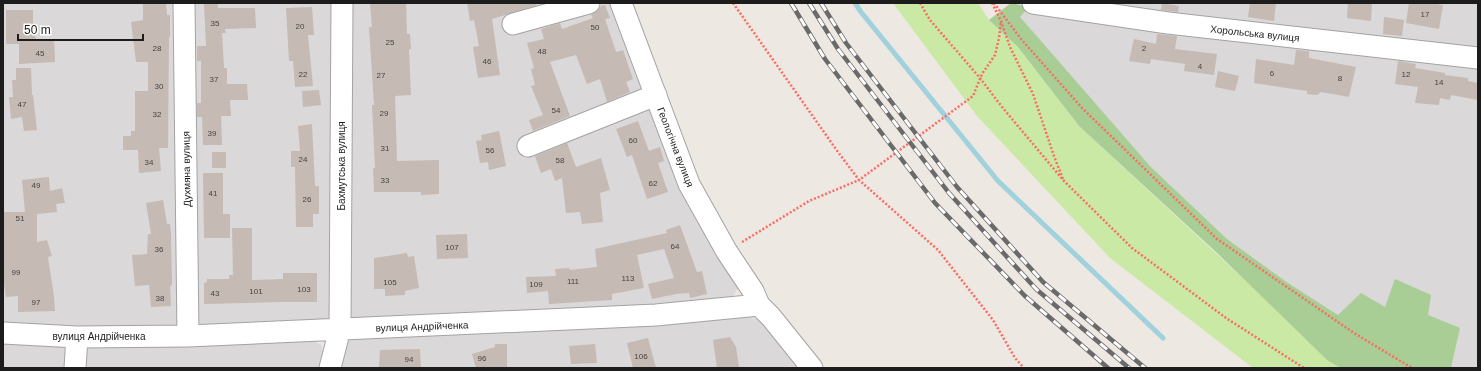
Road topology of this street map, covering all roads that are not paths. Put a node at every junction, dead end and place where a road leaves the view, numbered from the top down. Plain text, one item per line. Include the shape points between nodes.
1 (184, 3) edge
2 (342, 3) edge
3 (589, 3) edge
4 (621, 3) edge
5 (1033, 3) edge
6 (513, 24) dead end
7 (1478, 58) edge
8 (656, 95) junction
9 (528, 146) dead end
10 (759, 305) junction
11 (340, 329) junction
12 (3, 333) edge
13 (188, 336) junction
14 (77, 337) junction
15 (75, 368) edge
16 (330, 368) edge
17 (812, 368) edge

1 - 13 street, Духмяна вулиця
2 - 11 street, Бахмутська вулиця
3 - 6 street
4 - 8 street, Геологічна вулиця
5 - 7 street, Хорольська вулиця via 1168,23
8 - 9 street
8 - 10 street, Геологічна вулиця via 689,184
10 - 11 street, вулиця Андрійченка via 656,315
10 - 17 street
11 - 13 street, вулиця Андрійченка
11 - 16 street, Бахмутська вулиця
12 - 14 street, вулиця Андрійченка
13 - 14 street, вулиця Андрійченка
14 - 15 street

